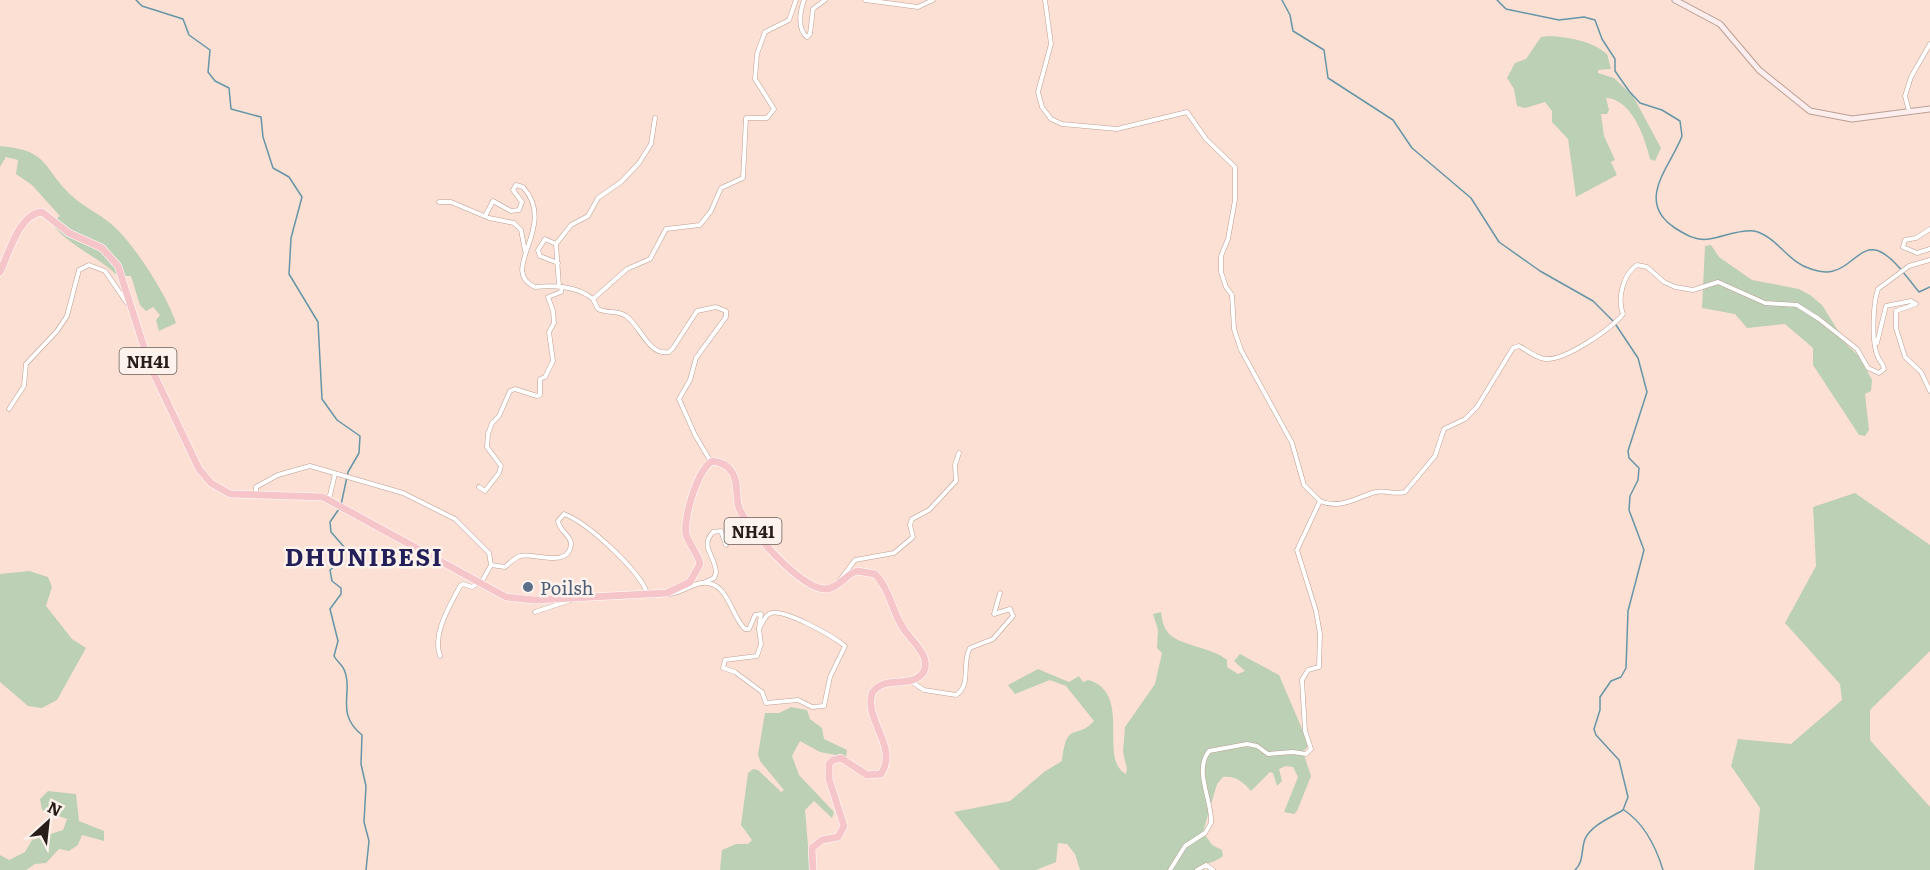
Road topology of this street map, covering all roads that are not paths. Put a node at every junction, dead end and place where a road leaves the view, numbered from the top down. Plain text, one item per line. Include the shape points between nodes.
1 (796, 0) edge
2 (804, 0) edge
3 (825, 0) edge
4 (865, 0) edge
5 (933, 0) edge
6 (1045, 0) edge
7 (1675, 0) edge
8 (1930, 44) edge
9 (1930, 109) edge
10 (1909, 111) junction
11 (655, 118) dead end
12 (439, 202) dead end
13 (485, 216) junction
14 (1930, 229) edge
15 (556, 244) junction
16 (1930, 249) edge
17 (525, 253) junction
18 (1930, 260) edge
19 (558, 263) junction
20 (0, 272) edge
21 (560, 286) junction
22 (593, 299) junction
23 (132, 311) junction
24 (1876, 346) junction
25 (1930, 391) edge
26 (9, 409) dead end
27 (959, 453) dead end
28 (711, 462) junction
29 (335, 474) junction
30 (478, 487) dead end
31 (256, 494) junction
32 (329, 499) junction
33 (1320, 501) junction
34 (726, 545) dead end
35 (491, 565) junction
36 (480, 583) junction
37 (702, 583) junction
38 (837, 585) junction
39 (647, 593) junction
40 (1000, 593) dead end
41 (663, 594) junction
42 (572, 597) junction
43 (535, 612) dead end
44 (759, 629) junction
45 (440, 656) dead end
46 (909, 680) junction
47 (813, 870) edge
48 (1170, 870) edge
49 (1197, 870) edge
50 (1214, 870) edge

1 - 22 street via 789,20 768,29 760,41 755,80 774,109 767,118 748,117 745,121 744,178 722,188 700,225 666,229 650,259 627,268
2 - 3 street via 801,26 807,37 813,9
4 - 5 street via 918,6
6 - 33 street via 1051,44 1038,92 1051,119 1062,124 1117,129 1187,112 1206,139 1235,167 1235,200 1221,256 1221,272 1232,295 1234,329 1241,350 1292,442 1304,485
7 - 10 main road via 1720,24 1760,70 1810,111 1852,119
8 - 10 street via 1905,96
9 - 10 main road
11 - 15 street via 649,148 639,163 598,198 588,216 571,225
12 - 13 street via 451,202
13 - 17 street via 517,225
13 - 17 street via 493,201 511,211 519,210 522,202 513,190 516,185 523,187 534,202 537,218
14 - 16 street via 1905,240 1903,247 1917,253
15 - 19 street
15 - 19 street via 545,239 538,250 540,256
17 - 21 street via 521,268 531,285
18 - 24 street via 1904,270 1882,285 1875,297
19 - 21 street
20 - 23 highway, NH41 via 28,217 42,212 69,233 110,255 118,267
21 - 22 street
21 - 30 street via 561,292 548,297 554,323 549,332 553,361 540,379 540,395 510,391 488,434 487,447 501,466 500,473 485,491
22 - 28 street via 602,311 625,315 652,348 665,353 673,348 698,311 716,307 726,311 726,317 696,358 679,399
23 - 26 street via 105,271 89,265 79,270 67,316 26,364 24,386
23 - 31 highway, NH41 via 150,366 198,469 218,489 230,494
24 - 25 street via 1886,306 1916,304 1896,311 1896,328 1905,357 1921,372
24 - 33 street via 1884,366 1879,373 1868,368 1857,349 1797,305 1765,303 1718,282 1693,290 1675,287 1647,267 1637,265 1628,273 1622,289 1619,301 1623,314 1595,339 1554,359 1540,358 1519,346 1513,348 1477,407 1465,419 1444,429 1435,456 1405,492 1378,492 1333,505
27 - 38 street via 956,481 929,510 912,519 913,537 894,553 855,560
28 - 38 highway, NH41 via 724,464 733,472 738,505 761,540 813,585 825,589
28 - 41 highway via 700,475 686,527 699,568 684,587
29 - 31 street via 310,466 300,468 256,487
29 - 32 street
29 - 35 street via 403,494 455,519 489,553
31 - 32 highway, NH41
32 - 36 highway, NH41
33 - 48 street via 1297,550 1320,634 1319,667 1308,670 1302,680 1305,731 1311,749 1306,754 1268,754 1247,744 1209,751 1204,760 1204,783 1211,824 1185,846
34 - 37 street via 721,531 716,530 709,537 707,548 716,573
35 - 36 street
35 - 39 street via 505,567 525,555 561,557 571,546 559,528 559,518 564,514 636,571
36 - 42 highway, NH41 via 513,598
36 - 45 street via 460,586 440,632
37 - 41 street
37 - 44 street via 713,585 727,597 745,629 760,613
38 - 46 highway via 861,571 872,572 879,579 901,625 924,657 922,674
39 - 41 highway, NH41
39 - 42 highway, NH41
40 - 46 street via 994,614 1010,609 1013,616 993,639 970,648 961,692 957,695 924,690
42 - 43 street via 568,602
44 - 44 street via 761,644 757,656 725,660 723,668 762,692 766,703 798,700 812,707 824,706 830,677 845,645 811,625 775,612 768,614
46 - 47 highway via 882,684 871,696 886,749 886,762 880,774 864,774 841,758 830,764 829,779 844,826 838,837 822,840 812,848
49 - 50 street via 1206,865

